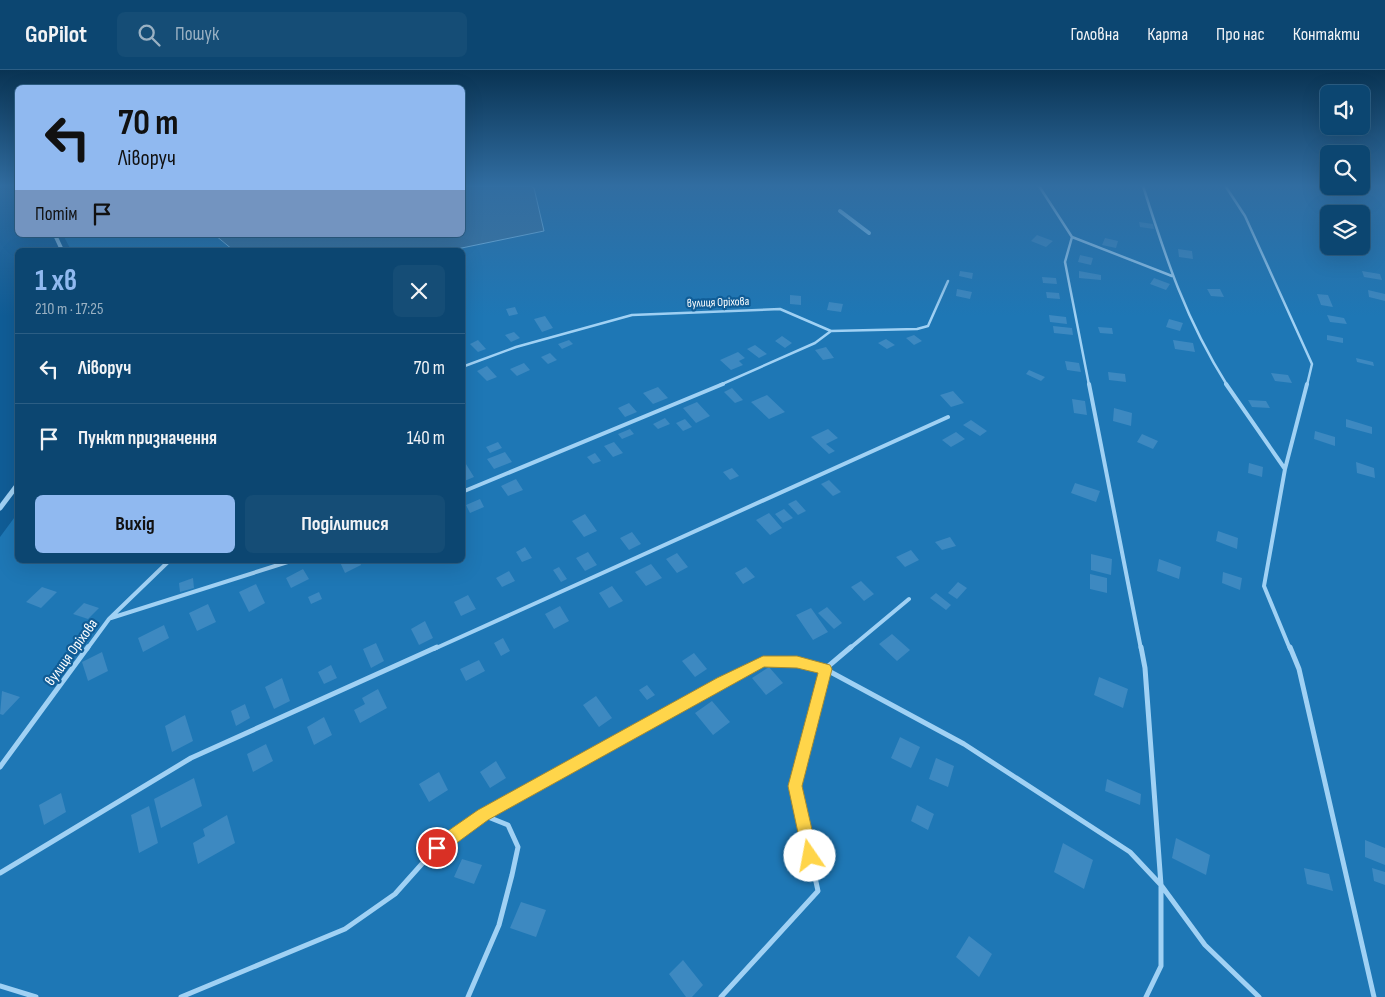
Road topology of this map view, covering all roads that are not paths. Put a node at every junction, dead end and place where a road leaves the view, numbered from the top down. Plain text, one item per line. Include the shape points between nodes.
1 (1067, 229) edge
2 (1157, 229) edge
3 (1251, 229) edge
4 (1072, 237) junction
5 (1172, 276) junction
6 (948, 281) dead end
7 (831, 331) junction
8 (465, 366) edge
9 (948, 417) dead end
10 (1285, 469) junction
11 (15, 488) edge
12 (465, 491) edge
13 (0, 508) edge
14 (167, 563) edge
15 (285, 563) edge
16 (909, 599) dead end
17 (109, 619) junction
18 (825, 669) junction
19 (0, 767) edge
20 (483, 815) junction
21 (0, 873) edge
22 (1161, 885) junction
23 (0, 986) edge
24 (36, 997) edge
25 (181, 997) edge
26 (468, 997) edge
27 (721, 997) edge
28 (1146, 997) edge
29 (1259, 997) edge
30 (1374, 997) edge

1 - 4 lane
2 - 5 lane
3 - 10 lane via 1312,364
4 - 5 lane
4 - 22 lane via 1065,262 1145,668
5 - 10 lane via 1190,319 1245,416
6 - 7 lane, вулиця Оріхова via 928,326
7 - 8 lane, вулиця Оріхова via 780,309 632,316 516,347
7 - 12 lane via 815,343 735,379
9 - 21 lane via 192,758
10 - 30 lane via 1264,586 1299,669
11 - 13 street
14 - 17 lane, вулиця Оріхова
15 - 17 lane
16 - 18 lane
17 - 19 lane, вулиця Оріхова
18 - 20 lane via 797,662 763,662
18 - 22 lane via 964,744 1130,852
18 - 27 lane via 795,786 818,891
20 - 25 lane via 437,848 396,894 345,929
20 - 26 lane via 508,825 518,847 499,924
22 - 28 lane via 1161,966
22 - 29 lane via 1205,945
23 - 24 lane

